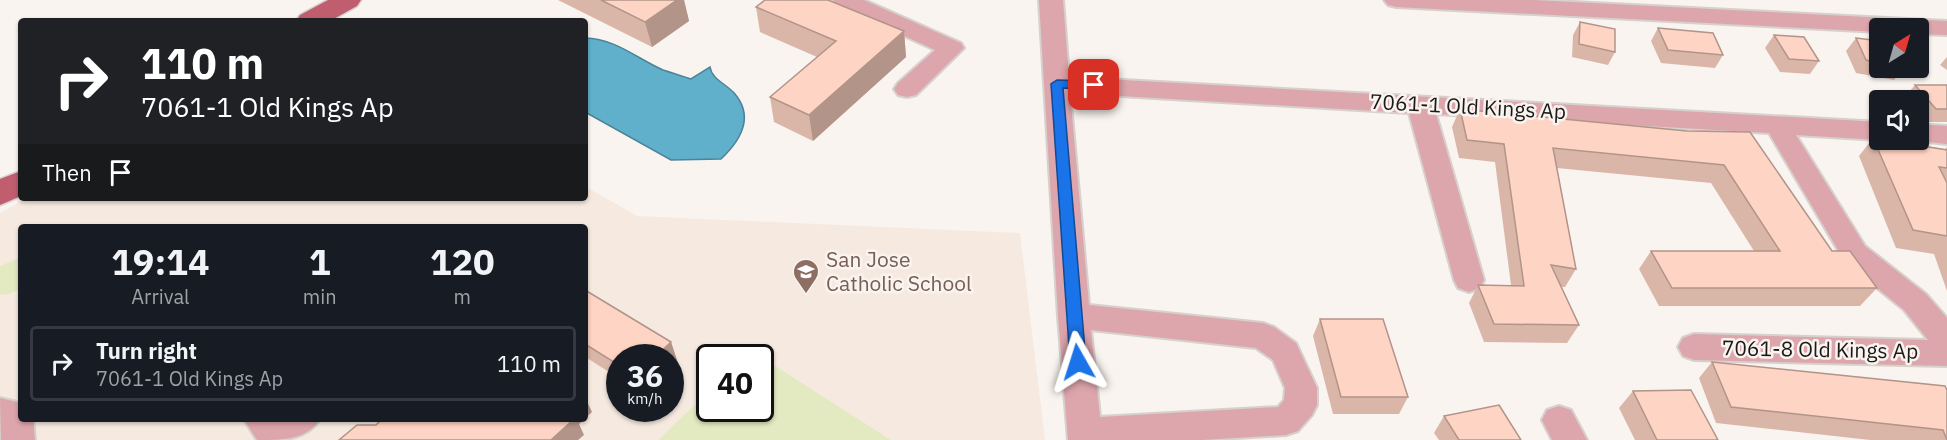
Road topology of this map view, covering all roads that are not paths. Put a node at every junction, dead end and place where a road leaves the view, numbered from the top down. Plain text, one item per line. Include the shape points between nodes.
1 (348, 0) edge
2 (845, 0) edge
3 (1051, 0) edge
4 (1396, 0) edge
5 (315, 18) edge
6 (1947, 28) edge
7 (1057, 84) junction
8 (907, 89) dead end
9 (1420, 104) junction
10 (1777, 125) junction
11 (1869, 130) edge
12 (1929, 134) edge
13 (1947, 135) edge
14 (18, 184) edge
15 (0, 193) edge
16 (1469, 280) dead end
17 (1073, 316) junction
18 (1947, 340) edge
19 (1694, 347) dead end
20 (1947, 353) edge
21 (0, 412) edge
22 (262, 422) edge
23 (300, 422) edge
24 (1085, 436) edge
25 (18, 440) edge
26 (278, 440) edge

1 - 5 main road
2 - 8 street via 952,48
3 - 7 street
4 - 6 street
7 - 9 street, 7061-1 Old Kings Ap
7 - 17 street
9 - 10 street, 7061-1 Old Kings Ap
9 - 16 street
10 - 11 street, 7061-1 Old Kings Ap
10 - 18 street via 1855,254 1915,302
12 - 13 street
14 - 15 main road
17 - 24 street
17 - 24 street via 1263,336 1285,352 1301,388 1300,405 1286,421
19 - 20 street, 7061-8 Old Kings Ap
21 - 25 street via 16,415
22 - 26 street
23 - 26 street

